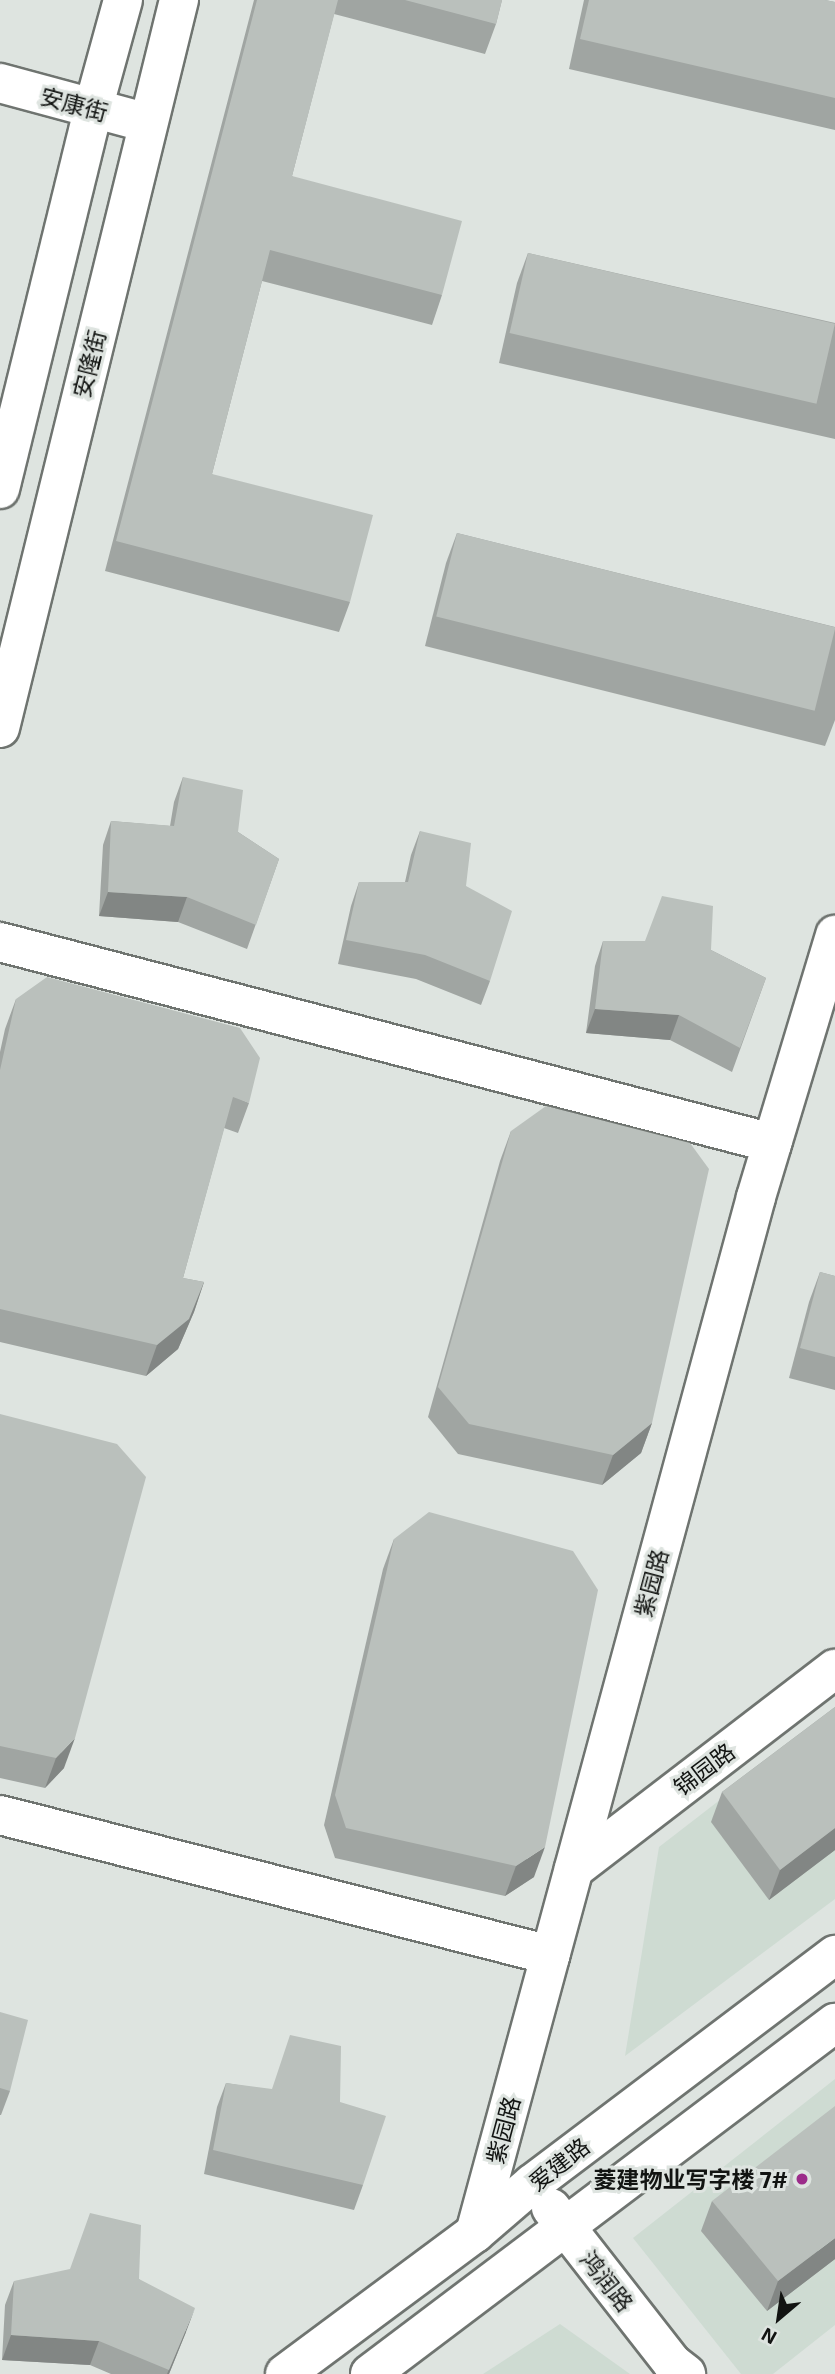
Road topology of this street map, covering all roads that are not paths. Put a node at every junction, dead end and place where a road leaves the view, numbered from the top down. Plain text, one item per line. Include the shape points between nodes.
1 (123, 0) edge
2 (179, 0) edge
3 (0, 83) edge
4 (93, 109) junction
5 (148, 123) junction
6 (0, 489) edge
7 (0, 728) edge
8 (835, 935) edge
9 (0, 942) edge
10 (772, 1143) junction
11 (835, 1669) edge
12 (0, 1815) edge
13 (573, 1869) junction
14 (550, 1955) junction
15 (835, 1955) edge
16 (835, 2022) edge
17 (533, 2184) junction
18 (565, 2227) junction
19 (475, 2233) junction
20 (285, 2374) edge
21 (370, 2374) edge
22 (686, 2374) edge

1 - 4 street
2 - 5 street, 安隆街
3 - 4 street, 安康街
4 - 5 street, 安康街
4 - 6 street
5 - 7 street, 安隆街
8 - 10 street, 紫园路
9 - 10 street
10 - 13 street, 紫园路
11 - 13 street, 锦园路
12 - 14 street
13 - 14 street, 紫园路
14 - 19 street, 紫园路
15 - 17 street, 爱建路
16 - 18 street
17 - 18 street, 鸿润路
17 - 19 street, 爱建路
18 - 21 street
18 - 22 street, 鸿润路 via 671,2363
19 - 20 street, 爱建路

